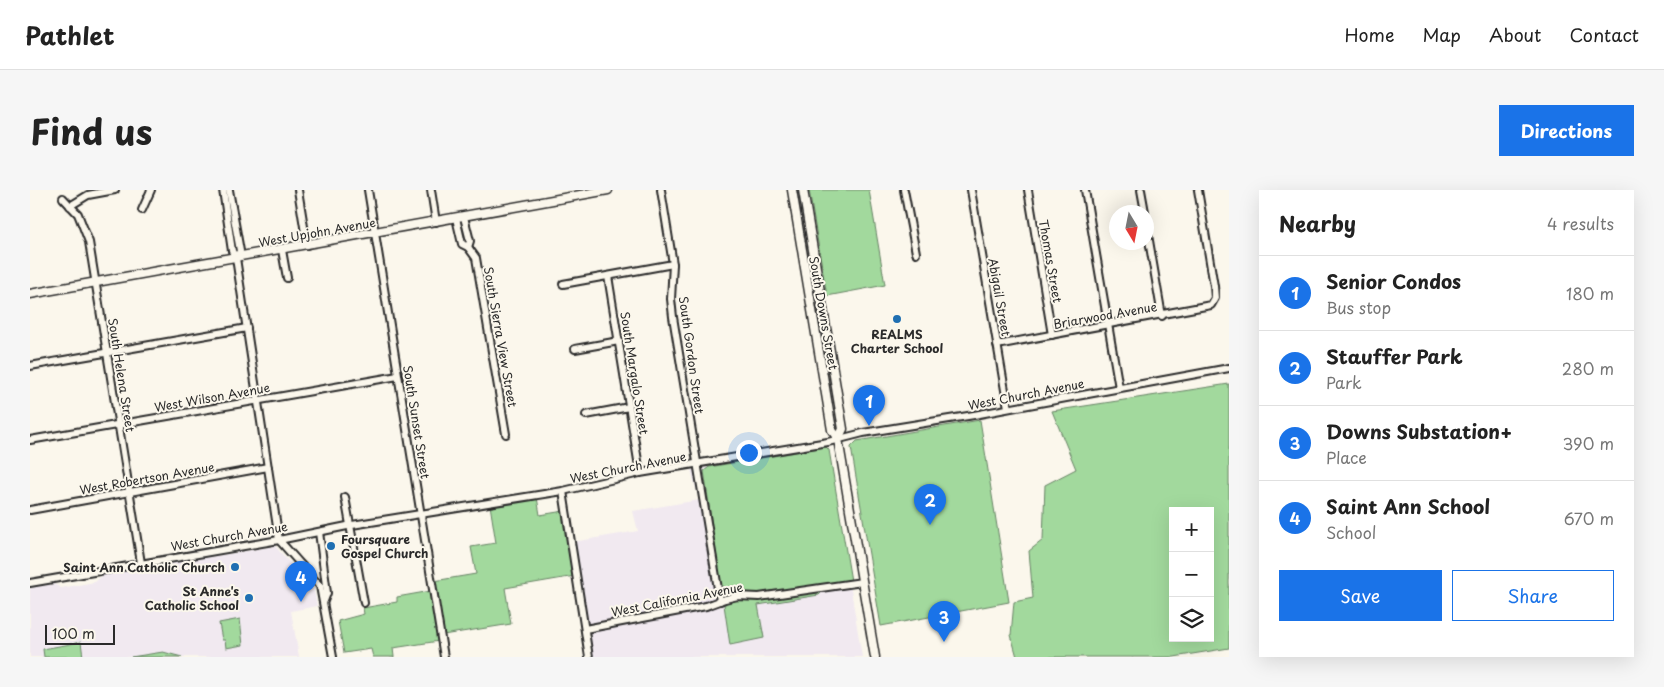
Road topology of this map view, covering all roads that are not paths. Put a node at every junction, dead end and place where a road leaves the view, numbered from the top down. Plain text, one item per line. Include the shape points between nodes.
1 (115, 190) edge
2 (152, 190) edge
3 (223, 190) edge
4 (229, 190) edge
5 (298, 190) edge
6 (368, 190) edge
7 (431, 190) edge
8 (608, 190) edge
9 (661, 190) edge
10 (792, 190) edge
11 (803, 190) edge
12 (904, 190) edge
13 (971, 190) edge
14 (1028, 190) edge
15 (1085, 190) edge
16 (1141, 190) edge
17 (1198, 190) edge
18 (64, 198) dead end
19 (1144, 205) edge
20 (70, 206) junction
21 (142, 210) dead end
22 (460, 218) junction
23 (436, 222) junction
24 (375, 233) junction
25 (308, 245) junction
26 (282, 250) junction
27 (1151, 250) edge
28 (916, 253) dead end
29 (236, 258) junction
30 (674, 264) junction
31 (608, 276) junction
32 (287, 278) dead end
33 (95, 282) junction
34 (563, 284) dead end
35 (30, 294) edge
36 (1162, 316) junction
37 (1108, 326) junction
38 (247, 328) junction
39 (1052, 336) junction
40 (619, 341) junction
41 (997, 345) junction
42 (575, 349) dead end
43 (107, 353) junction
44 (30, 366) edge
45 (1229, 368) edge
46 (398, 376) junction
47 (1119, 388) junction
48 (258, 400) junction
49 (629, 407) junction
50 (1008, 408) junction
51 (586, 415) dead end
52 (118, 424) junction
53 (506, 434) dead end
54 (838, 439) junction
55 (30, 440) edge
56 (698, 465) junction
57 (268, 467) junction
58 (640, 474) junction
59 (564, 491) junction
60 (130, 493) junction
61 (345, 497) dead end
62 (30, 510) edge
63 (421, 515) junction
64 (352, 525) junction
65 (319, 532) junction
66 (279, 540) junction
67 (141, 563) junction
68 (862, 582) junction
69 (30, 583) edge
70 (324, 601) junction
71 (720, 601) junction
72 (364, 603) dead end
73 (585, 629) junction
74 (333, 657) edge
75 (444, 657) edge
76 (589, 657) edge
77 (875, 657) edge

1 - 20 street via 88,195
2 - 21 street
3 - 29 street via 232,251
4 - 29 street via 240,250
5 - 25 street
6 - 24 street, South Sunset Street
7 - 23 street
8 - 22 main road, West Upjohn Avenue
9 - 30 street, South Gordon Street
10 - 54 main road, South Downs Street via 832,430
11 - 54 main road, South Downs Street via 843,429
12 - 28 street
13 - 41 street, Abigail Street
14 - 39 street, Thomas Street
15 - 37 street
16 - 19 street
17 - 36 street, Briarwood Avenue via 1214,302 1211,306
18 - 20 street, South Helena Street
20 - 33 street, South Helena Street via 78,214 86,232
22 - 23 main road, West Upjohn Avenue
22 - 53 street, South Sierra View Street via 470,241 468,247 476,258
23 - 24 main road, West Upjohn Avenue
24 - 25 main road, West Upjohn Avenue
24 - 46 street, South Sunset Street
25 - 26 main road, West Upjohn Avenue
26 - 29 main road, West Upjohn Avenue
26 - 32 street
27 - 36 street
29 - 33 main road, West Upjohn Avenue
29 - 38 street
30 - 31 street
30 - 56 street, South Gordon Street via 671,299
31 - 34 street
31 - 40 street, South Margalo Street
33 - 35 main road, West Upjohn Avenue
33 - 43 street, South Helena Street
36 - 37 street, Briarwood Avenue
37 - 39 street, Briarwood Avenue
37 - 47 street
38 - 43 street
38 - 48 street
39 - 41 street, Briarwood Avenue
40 - 42 street
40 - 49 street, South Margalo Street
41 - 50 street, Abigail Street
43 - 44 street
43 - 52 street, South Helena Street
45 - 47 street, West Church Avenue
46 - 48 street, West Wilson Avenue
46 - 63 street, South Sunset Street
47 - 50 street, West Church Avenue
48 - 52 street, West Wilson Avenue
48 - 57 street
49 - 51 street
49 - 58 street, South Margalo Street
50 - 54 street, West Church Avenue
52 - 55 street, West Wilson Avenue
52 - 60 street, South Helena Street
54 - 56 street, West Church Avenue
54 - 68 main road, South Downs Street
56 - 58 street, West Church Avenue
56 - 71 street, South Gordon Street
57 - 60 street, West Robertson Avenue
57 - 66 street
58 - 59 street, West Church Avenue
59 - 63 street, West Church Avenue
59 - 73 street
60 - 62 street, West Robertson Avenue
60 - 67 street, South Helena Street
61 - 64 street
63 - 64 street, West Church Avenue
63 - 75 street, South Sunset Street
64 - 65 street, West Church Avenue
64 - 72 street
65 - 66 street, West Church Avenue
65 - 70 street via 327,593
66 - 67 street, West Church Avenue
66 - 70 street via 320,586
67 - 69 street, West Church Avenue
68 - 71 street, West California Avenue via 759,597 738,596
68 - 77 main road, South Downs Street
70 - 74 street
71 - 73 street, West California Avenue
73 - 76 street

